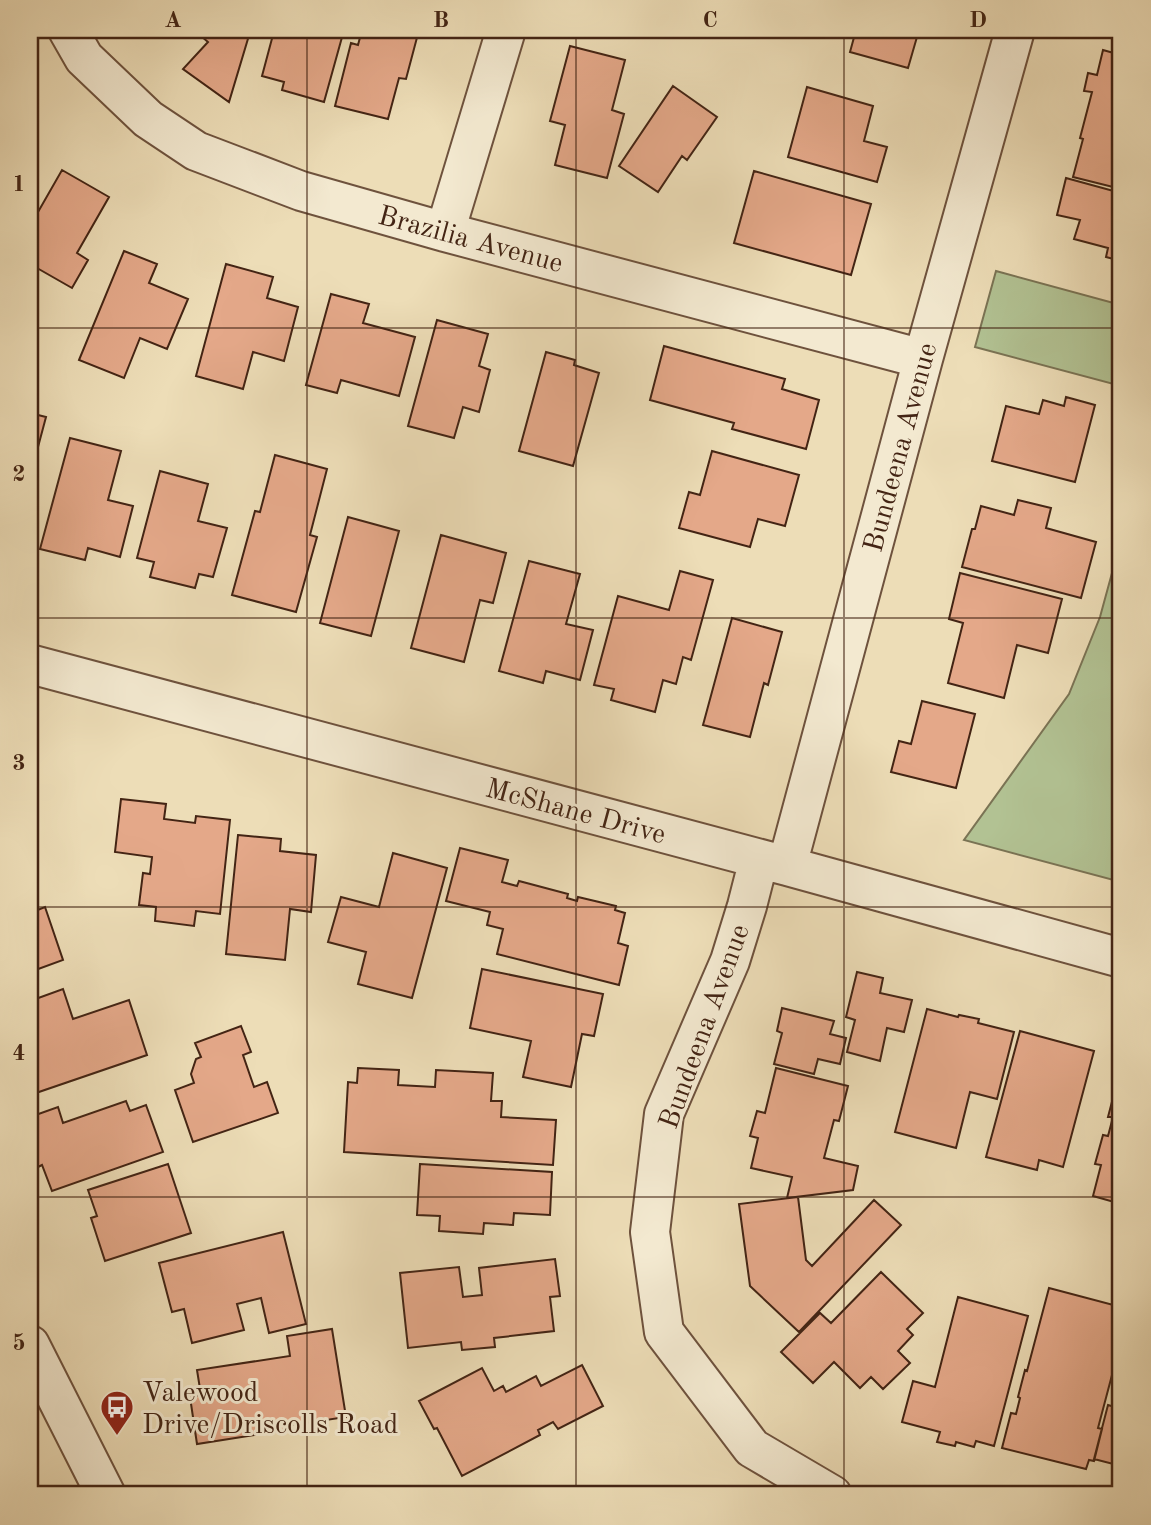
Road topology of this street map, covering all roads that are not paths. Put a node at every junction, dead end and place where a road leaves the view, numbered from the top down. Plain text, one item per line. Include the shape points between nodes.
1 (68, 30) edge
2 (506, 30) edge
3 (1015, 30) edge
4 (446, 232) junction
5 (923, 359) junction
6 (30, 664) edge
7 (773, 863) junction
8 (1121, 958) edge
9 (35, 1369) edge
10 (106, 1495) edge
11 (832, 1495) edge

1 - 4 street, Brazilia Avenue via 85,58 148,118 197,151 301,191
2 - 4 street
3 - 5 street, Bundeena Avenue
4 - 5 street, Brazilia Avenue
5 - 7 street, Bundeena Avenue
6 - 7 street, McShane Drive
7 - 8 street, McShane Drive
7 - 11 street, Bundeena Avenue via 747,906 730,961 664,1114 650,1232 664,1332 752,1448
9 - 10 street

